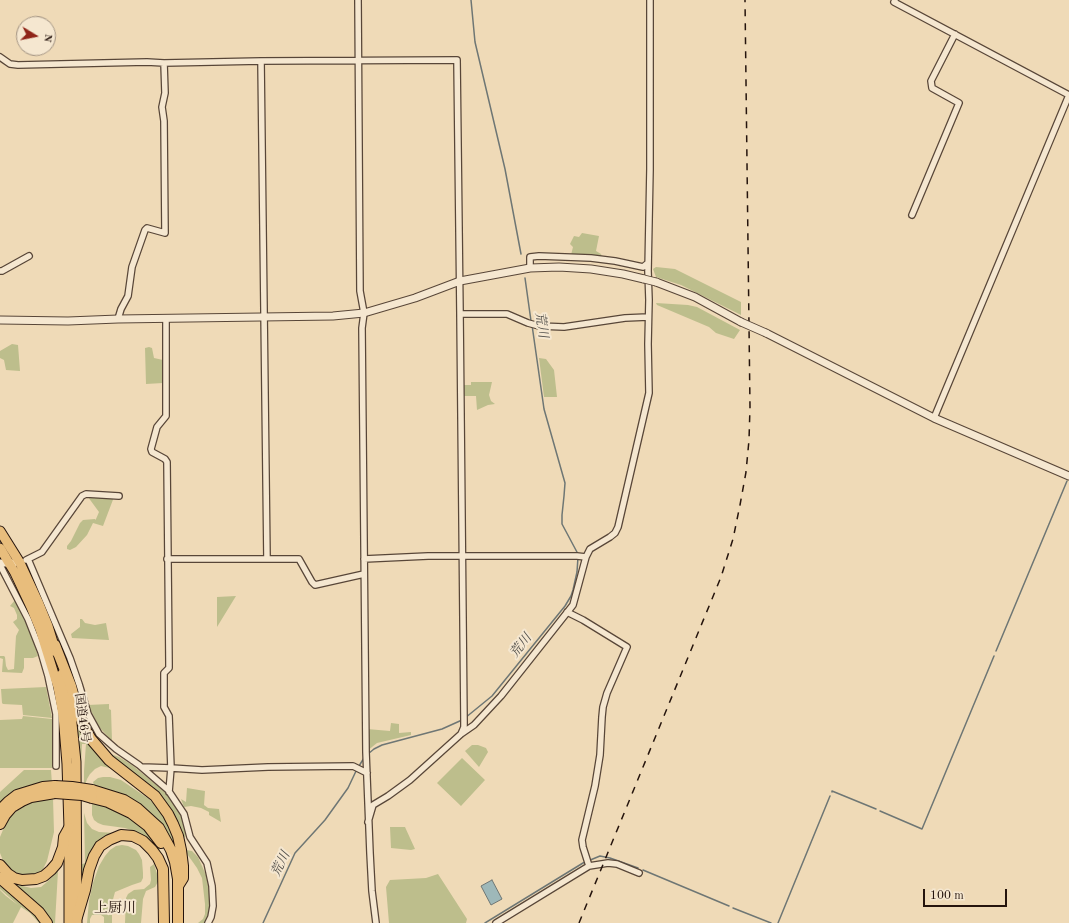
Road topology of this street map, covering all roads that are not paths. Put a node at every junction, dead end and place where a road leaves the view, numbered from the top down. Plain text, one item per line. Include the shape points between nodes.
1 (358, 0) edge
2 (650, 0) edge
3 (895, 0) edge
4 (955, 34) junction
5 (0, 57) edge
6 (358, 60) junction
7 (261, 61) junction
8 (164, 63) junction
9 (1069, 95) edge
10 (912, 216) dead end
11 (29, 256) dead end
12 (648, 263) junction
13 (530, 268) junction
14 (0, 271) edge
15 (460, 281) junction
16 (364, 313) junction
17 (460, 314) junction
18 (264, 317) junction
19 (648, 317) junction
20 (118, 318) junction
21 (166, 318) junction
22 (0, 320) edge
23 (934, 418) junction
24 (1069, 476) edge
25 (119, 496) dead end
26 (0, 530) edge
27 (0, 548) edge
28 (462, 556) junction
29 (581, 556) junction
30 (267, 558) junction
31 (167, 559) junction
32 (364, 559) junction
33 (24, 561) junction
34 (10, 563) junction
35 (0, 564) edge
36 (364, 574) junction
37 (567, 612) junction
38 (55, 645) junction
39 (461, 734) junction
40 (56, 766) dead end
41 (142, 767) junction
42 (171, 768) junction
43 (367, 773) junction
44 (55, 790) junction
45 (169, 792) junction
46 (0, 810) edge
47 (368, 822) junction
48 (0, 824) edge
49 (69, 828) junction
50 (0, 864) edge
51 (589, 866) junction
52 (639, 873) dead end
53 (0, 878) edge
54 (171, 885) junction
55 (178, 902) junction
56 (167, 915) edge
57 (74, 921) edge
58 (47, 923) edge
59 (158, 923) edge
60 (164, 923) edge
61 (172, 923) edge
62 (178, 923) edge
63 (181, 923) edge
64 (208, 923) edge
65 (376, 923) edge
66 (496, 923) edge

1 - 6 street
2 - 12 street
3 - 4 street via 894,2
4 - 9 street
4 - 10 street via 931,81 932,88 959,104
5 - 8 street via 10,64 18,65
6 - 7 street
6 - 15 street via 457,60
6 - 16 street via 360,291
7 - 8 street
7 - 18 street
8 - 20 street via 165,93 162,108 165,233 148,228 145,230 132,268 128,296
9 - 23 street
11 - 14 street
12 - 13 street via 642,267 591,258 539,256 530,258
12 - 19 street
13 - 15 street
13 - 23 street, bridge via 591,269 656,282 696,297
15 - 16 street
15 - 17 street
16 - 18 street
16 - 32 street
17 - 19 street via 507,314 533,325 564,327
17 - 28 street
18 - 21 street
18 - 30 street
19 - 29 street via 649,393 621,518 615,533
20 - 21 street
20 - 22 street via 68,321
21 - 31 street via 166,416 157,427 151,449 167,462
23 - 24 street
25 - 33 street via 82,496 42,552
26 - 33 highway, 国道46号
27 - 34 highway, 国道46号
28 - 29 street
28 - 32 street
28 - 39 street via 464,727
29 - 37 street via 573,605
30 - 31 street
30 - 36 street via 299,559 315,585
31 - 42 street via 169,668 164,673 164,706 169,716
32 - 36 street
33 - 34 street
33 - 38 highway, 国道46号
33 - 41 street via 70,658 88,714 99,734
34 - 35 street
34 - 49 highway, 国道46号 via 40,629 58,687 66,738
35 - 40 street via 28,619 48,676 56,714
36 - 43 street
37 - 39 street via 501,696 474,725
37 - 51 street via 627,647 603,707 600,755 582,840
38 - 54 highway via 80,718 91,739 109,760 155,796 173,824 181,850 183,878
38 - 57 highway, 国道46号 via 66,686 76,762
39 - 47 street via 410,780 373,805
41 - 42 street
41 - 45 street
42 - 43 street via 202,770 354,766
42 - 45 street
43 - 47 street
44 - 46 highway via 43,787 17,795
44 - 48 highway via 31,797 12,807
44 - 54 highway, bridge via 72,787 124,800 137,808 159,828 171,850 178,879
45 - 64 street via 184,814 190,837 207,863 213,906
47 - 65 street
49 - 50 highway via 57,863 44,876 22,880 14,878
49 - 57 highway, 国道46号
51 - 52 street via 618,864
51 - 66 street
53 - 58 highway via 39,912
54 - 55 highway
54 - 56 highway
54 - 57 highway via 158,858 143,841 133,836 115,837 100,846 94,856
54 - 61 highway
55 - 62 highway
55 - 63 highway via 182,909
56 - 59 highway
56 - 60 highway

